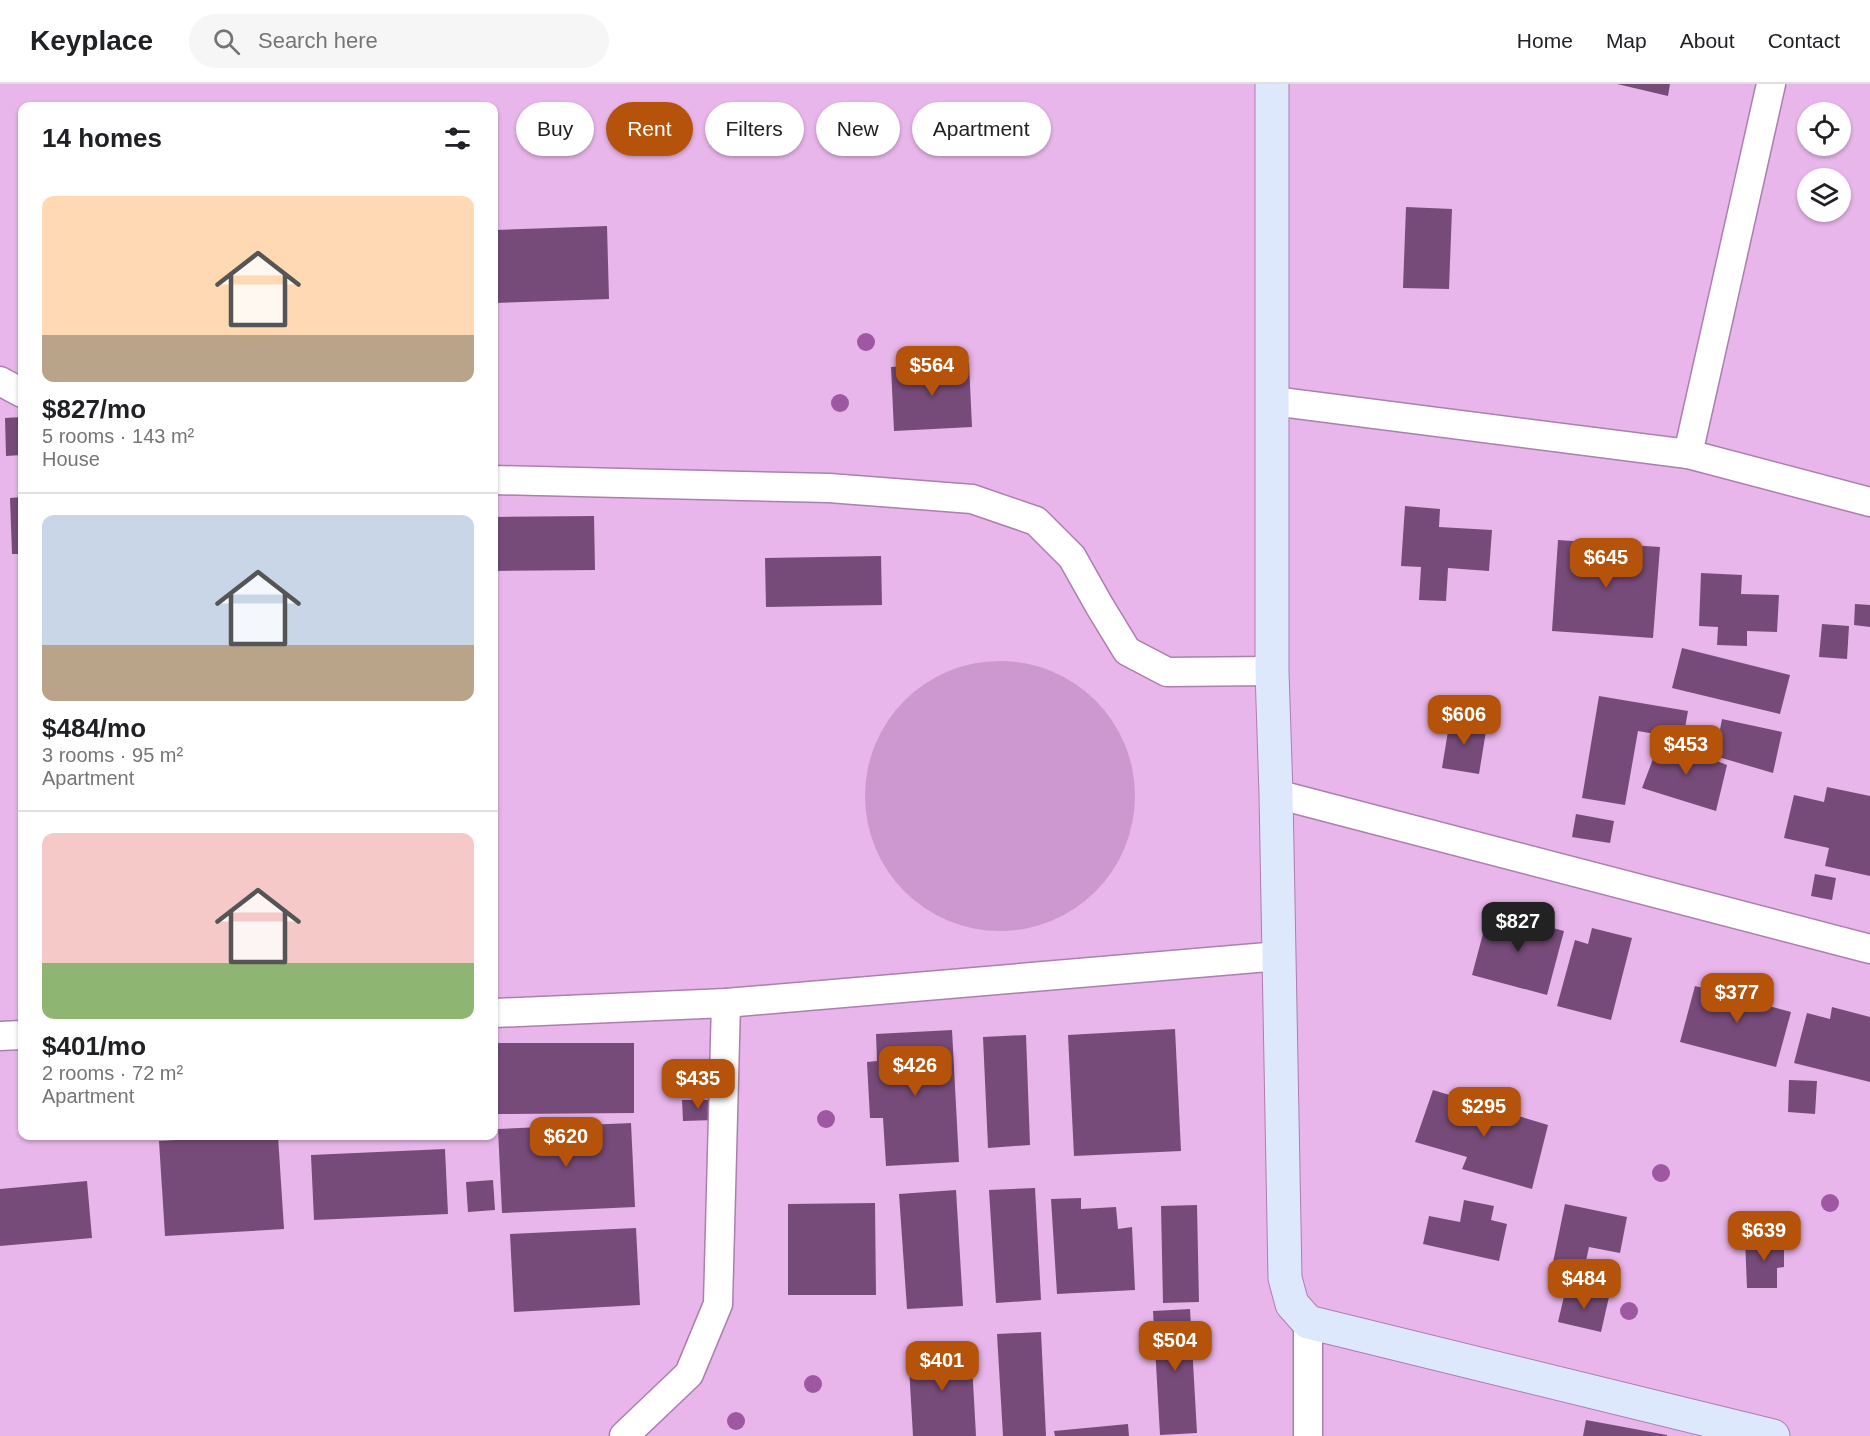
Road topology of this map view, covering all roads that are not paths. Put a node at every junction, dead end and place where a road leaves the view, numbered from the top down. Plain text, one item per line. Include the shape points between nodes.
1 (1272, 84) edge
2 (1771, 84) edge
3 (0, 381) edge
4 (18, 391) edge
5 (1273, 401) junction
6 (1688, 454) junction
7 (498, 480) edge
8 (1870, 502) edge
9 (1272, 670) junction
10 (1276, 794) junction
11 (1870, 949) edge
12 (1279, 956) junction
13 (726, 1003) junction
14 (498, 1013) edge
15 (18, 1035) edge
16 (0, 1036) edge
17 (1308, 1322) junction
18 (624, 1436) edge
19 (1308, 1436) edge
20 (1773, 1436) edge

1 - 5 street
2 - 6 street
3 - 4 street
5 - 6 street
5 - 9 street
6 - 8 street
7 - 9 street via 829,488 972,499 1036,521 1072,557 1128,651 1167,672
9 - 10 street
10 - 11 street
10 - 12 street
12 - 13 street
12 - 17 street via 1285,1278 1292,1304
13 - 14 street
13 - 18 street via 718,1304 689,1374
15 - 16 street
17 - 19 street
17 - 20 street

